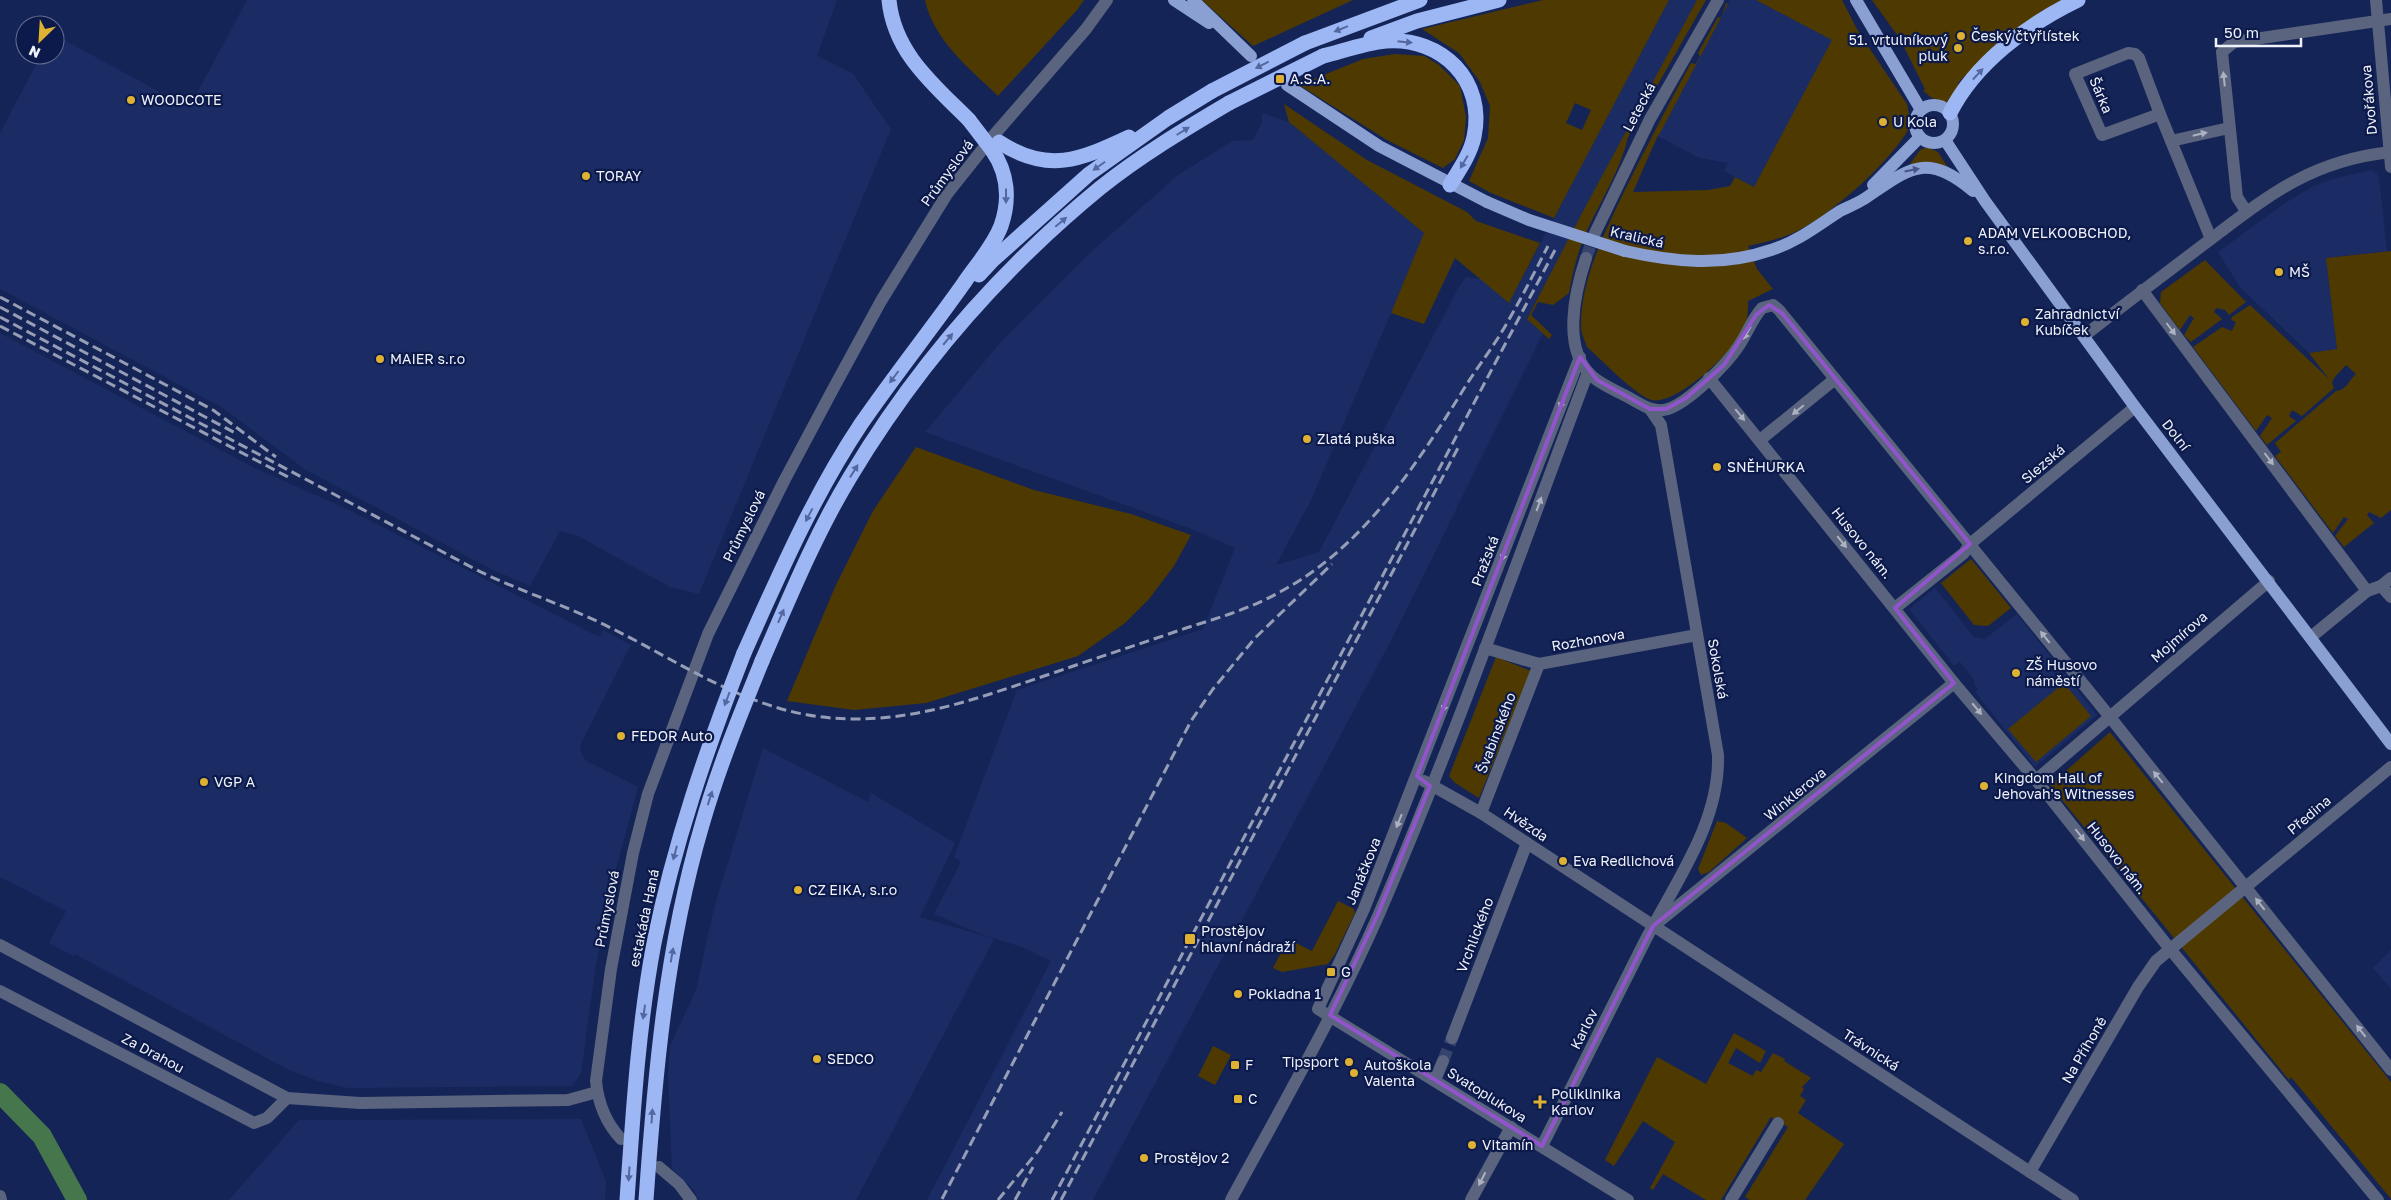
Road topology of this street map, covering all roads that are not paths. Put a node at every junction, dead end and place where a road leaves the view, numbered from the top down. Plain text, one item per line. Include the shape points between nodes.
1 (890, 0) edge
2 (1107, 0) edge
3 (1174, 0) edge
4 (1192, 0) edge
5 (1420, 0) edge
6 (1499, 0) edge
7 (1718, 0) edge
8 (1856, 0) edge
9 (2078, 0) edge
10 (2376, 0) edge
11 (2391, 19) edge
12 (2377, 20) junction
13 (1225, 33) junction
14 (1251, 56) dead end
15 (1323, 56) junction
16 (1287, 85) dead end
17 (1921, 110) junction
18 (1950, 113) junction
19 (2160, 114) junction
20 (1168, 118) junction
21 (2230, 128) junction
22 (1920, 137) junction
23 (1945, 140) junction
24 (2171, 141) junction
25 (996, 146) junction
26 (2390, 152) edge
27 (2391, 168) edge
28 (1450, 185) junction
29 (1985, 201) junction
30 (2246, 211) junction
31 (1840, 212) junction
32 (1595, 233) tunnel mouth
33 (2210, 239) junction
34 (1586, 258) tunnel mouth
35 (2142, 290) junction
36 (934, 324) junction
37 (2084, 336) junction
38 (1580, 357) junction
39 (1588, 372) junction
40 (1709, 378) junction
41 (1835, 379) junction
42 (2135, 407) junction
43 (1650, 409) junction
44 (1760, 440) junction
45 (1970, 544) junction
46 (2269, 581) junction
47 (2386, 582) edge
48 (2367, 590) junction
49 (2391, 597) edge
50 (1895, 608) junction
51 (1697, 635) junction
52 (2311, 637) junction
53 (1485, 648) junction
54 (1539, 664) junction
55 (1954, 683) junction
56 (2110, 717) junction
57 (2391, 744) edge
58 (2391, 767) edge
59 (1417, 776) junction
60 (2036, 780) junction
61 (1430, 786) junction
62 (1481, 812) junction
63 (1414, 824) junction
64 (1527, 843) junction
65 (2246, 887) junction
66 (1364, 909) junction
67 (1378, 914) junction
68 (1653, 926) junction
69 (0, 945) edge
70 (2170, 949) junction
71 (0, 991) edge
72 (1330, 1015) junction
73 (1452, 1038) tunnel mouth
74 (1443, 1061) tunnel mouth
75 (2391, 1070) edge
76 (1435, 1080) junction
77 (597, 1092) junction
78 (287, 1098) junction
79 (1778, 1124) dead end
80 (1511, 1127) junction
81 (621, 1139) dead end
82 (1542, 1146) junction
83 (659, 1167) dead end
84 (2030, 1172) junction
85 (0, 1196) edge
86 (1, 1200) edge
87 (627, 1200) edge
88 (646, 1200) edge
89 (691, 1200) edge
90 (1231, 1200) edge
91 (1471, 1200) edge
92 (1628, 1200) edge
93 (1731, 1200) edge
94 (2073, 1200) edge
95 (2378, 1200) edge

1 - 25 highway, bridge via 893,22 907,54 931,83
2 - 77 street, Průmyslová via 947,194 832,391 708,634 648,794 633,853 610,969 596,1072
3 - 13 main road
4 - 13 main road
5 -> 20 highway, bridge via 1305,43 1212,91
6 - 15 highway via 1417,21
7 - 32 street, Letecká via 1650,119
8 - 17 main road
18 -> 9 highway via 1963,90 2011,42 2057,10
10 - 12 street, Dvořákova
11 - 12 street
21 -> 12 street via 2222,52 2234,42
12 - 26 street, Dvořákova
13 - 14 main road
15 -> 28 highway via 1372,43 1400,42 1435,49 1459,67 1474,96 1476,129 1466,159
88 -> 15 highway, bridge via 658,1044 670,966 701,826 723,758 762,661 803,566 849,479 904,394 948,338 1008,272 1051,231 1101,187 1179,133
16 - 28 main road, Kralická via 1379,146
17 - 18 main road via 1938,105
17 - 22 main road via 1915,123
18 - 23 main road via 1953,128
19 - 19 street, Šárka via 2135,54 2128,53 2075,74 2102,135
19 - 24 street, Šárka
20 - 25 highway via 1071,160 1054,162 1031,158
20 -> 36 highway via 1089,174 993,260
24 -> 21 street
21 - 30 street via 2237,197
22 - 23 main road via 1932,143
22 - 31 main road via 1876,182
23 - 29 main road, Dolní
24 - 33 street, Šárka
25 -> 36 highway via 1006,183 1006,208 1000,228
26 - 27 street, Dvořákova
26 - 30 street via 2326,166 2289,183
28 - 31 main road, Kralická, bridge via 1529,220 1625,251 1682,261 1721,261 1770,251 1798,239
31 -> 29 main road, Kralická via 1899,174 1922,168 1951,174
29 - 37 main road, Dolní
30 - 33 street
33 - 35 street
34 - 38 street via 1576,289 1573,315
35 - 37 street
35 -> 48 street
36 -> 87 highway, estakáda Haná, bridge via 831,473 786,559 744,653 706,753 683,823 654,944 639,1044
37 - 42 main road, Dolní
38 - 39 street
38 -> 59 street, Pražská
39 - 43 street
53 -> 39 street
41 -> 40 street via 1772,305 1762,308 1737,348
40 - 43 street via 1670,408
40 -> 44 street, Husovo nám.
41 -> 44 street
41 - 45 street
42 - 45 street, Slezská
42 - 46 main road, Dolní
43 - 51 street, Sokolská via 1661,426
44 -> 50 street, Husovo nám.
45 - 50 street, Slezská via 1964,553
56 -> 45 street
46 - 52 main road, Dolní
46 - 56 street, Mojmírova
47 - 48 street
47 - 49 street
48 - 52 street
50 - 55 street, Husovo nám.
51 - 54 street, Rozhonova
51 - 68 street, Sokolská via 1718,755 1717,782 1707,820
52 - 57 main road, Dolní
53 - 54 street, Rozhonova
53 - 61 street
54 - 62 street, Švabinského
55 -> 60 street, Husovo nám.
55 - 68 street, Winklerova
56 - 60 street, Mojmírova
65 -> 56 street
58 - 65 street, Předina
59 - 61 street, Hvězda
59 - 63 street via 1419,794
59 -> 66 street, Janáčkova
60 -> 70 street, Husovo nám.
61 - 62 street, Hvězda
61 - 63 street
62 - 64 street, Hvězda
63 - 67 street
64 - 68 street, Hvězda
64 - 73 street, Vrchlického
65 - 70 street, Předina
75 -> 65 street
66 - 67 street
66 - 72 street, Janáčkova via 1318,1009
67 - 72 street
68 - 82 street, Karlov
68 - 84 street, Trávnická
69 - 78 street, Za Drahou
70 - 84 street, Na Příhoně via 2156,961 2142,981
70 - 95 street, Husovo nám.
71 - 78 street, Za Drahou via 254,1123 267,1118
72 - 76 street, Svatoplukova
72 - 90 street
74 - 76 street
76 - 80 street, Svatoplukova
77 - 78 street, Za Drahou via 568,1100 360,1103
77 - 81 street, Průmyslová via 608,1120
79 - 93 street
80 - 82 street, Svatoplukova
80 -> 91 street
82 - 92 street, Svatoplukova
83 - 89 street via 679,1184
84 - 94 street, Trávnická
85 - 86 street

